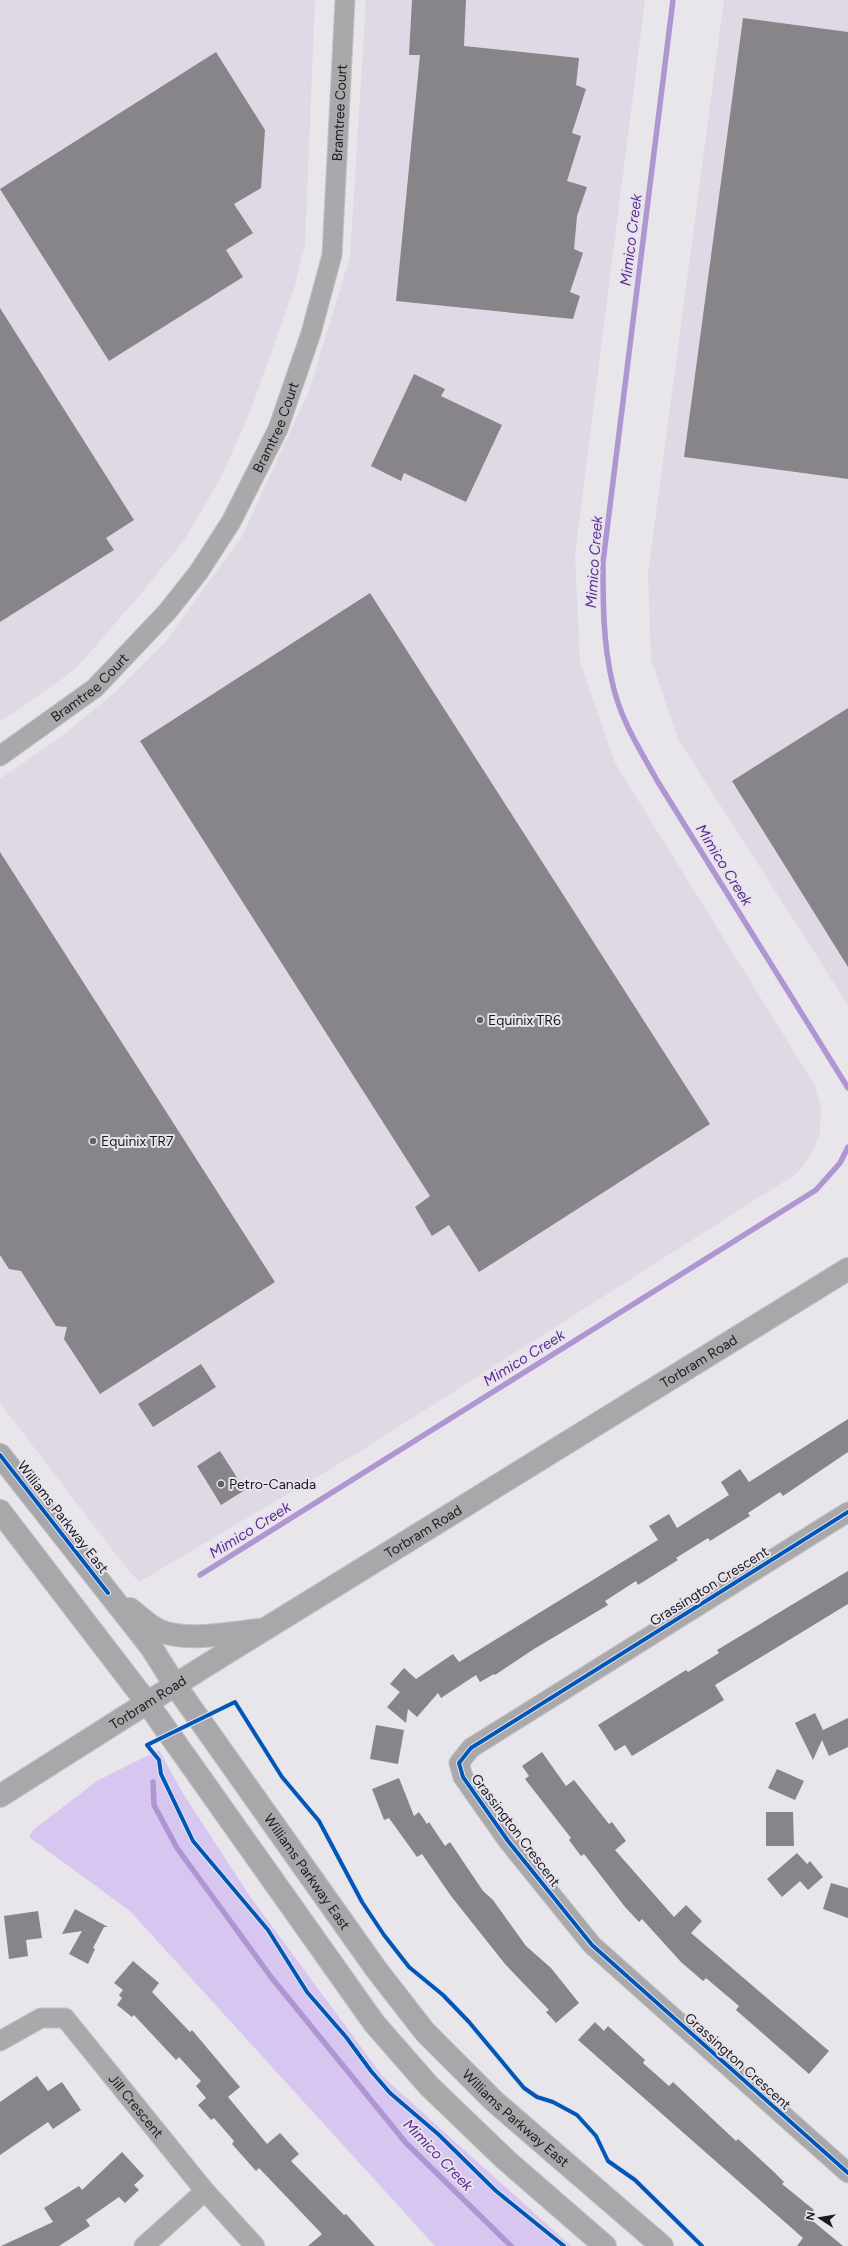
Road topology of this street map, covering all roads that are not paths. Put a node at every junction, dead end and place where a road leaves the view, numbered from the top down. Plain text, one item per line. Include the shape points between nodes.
1 (345, 0) edge
2 (0, 756) edge
3 (848, 1269) edge
4 (0, 1455) edge
5 (0, 1511) edge
6 (848, 1512) edge
7 (108, 1593) junction
8 (265, 1630) junction
9 (175, 1685) junction
10 (148, 1704) junction
11 (0, 1796) edge
12 (0, 2041) edge
13 (848, 2173) edge
14 (205, 2191) junction
15 (144, 2246) edge
16 (255, 2246) edge
17 (606, 2246) edge
18 (662, 2246) edge

1 - 2 street, Bramtree Court via 332,256 278,429 231,522 198,573 167,612 95,688
3 - 8 main road, Torbram Road
4 - 7 main road, Williams Parkway East
5 - 10 main road
6 - 13 street, Grassington Crescent via 471,1748 460,1763 463,1777 508,1841 592,1945
7 - 8 main road via 159,1630 173,1635
7 - 9 main road, Williams Parkway East via 151,1647
8 - 9 main road, Torbram Road
9 - 10 main road, Torbram Road
9 - 18 main road, Williams Parkway East via 376,1969 425,2032 495,2102
10 - 11 main road, Torbram Road
10 - 17 main road via 374,2023 429,2086 506,2160
12 - 14 street, Jill Crescent via 41,2018 65,2018
14 - 15 street
14 - 16 street, Jill Crescent

